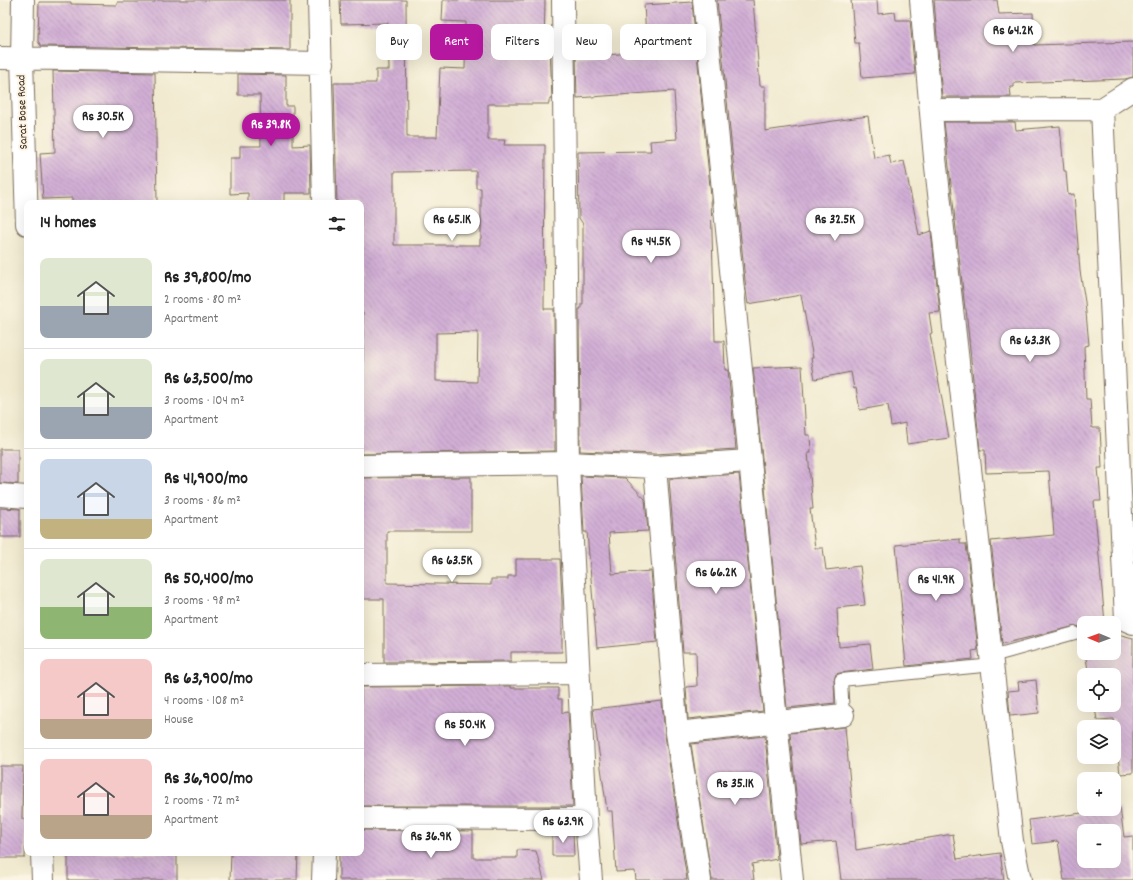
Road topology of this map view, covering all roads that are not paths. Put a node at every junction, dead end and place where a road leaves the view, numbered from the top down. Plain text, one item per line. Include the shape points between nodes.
1 (23, 0) edge
2 (319, 0) edge
3 (563, 0) edge
4 (704, 0) edge
5 (921, 0) edge
6 (0, 58) edge
7 (22, 59) junction
8 (322, 63) junction
9 (1133, 89) edge
10 (1102, 109) junction
11 (931, 110) junction
12 (26, 200) edge
13 (324, 200) edge
14 (750, 461) junction
15 (568, 463) junction
16 (364, 466) edge
17 (655, 467) junction
18 (0, 495) edge
19 (24, 497) edge
20 (1124, 622) edge
21 (1075, 634) dead end
22 (992, 660) junction
23 (578, 673) junction
24 (364, 675) edge
25 (843, 715) joint
26 (778, 722) junction
27 (677, 733) junction
28 (364, 818) edge
29 (586, 819) junction
30 (42, 856) edge
31 (324, 856) edge
32 (43, 880) edge
33 (323, 880) edge
34 (592, 880) edge
35 (700, 880) edge
36 (792, 880) edge
37 (1020, 880) edge

1 - 7 street, Sarat Bose Road
2 - 8 street
3 - 15 street
4 - 14 street
5 - 11 street
6 - 7 street
7 - 8 street
7 - 12 street, Sarat Bose Road
8 - 13 street
9 - 10 street
10 - 11 street
10 - 20 street
11 - 22 street
14 - 17 street
14 - 26 street
15 - 16 street
15 - 17 street
15 - 23 street
17 - 27 street
18 - 19 street
21 - 22 lane
22 - 25 lane via 841,680
22 - 37 street via 1012,841
23 - 24 street
23 - 29 street
25 - 26 street
26 - 27 street
26 - 36 street
27 - 35 street
28 - 29 street
29 - 34 street
30 - 32 street
31 - 33 street

